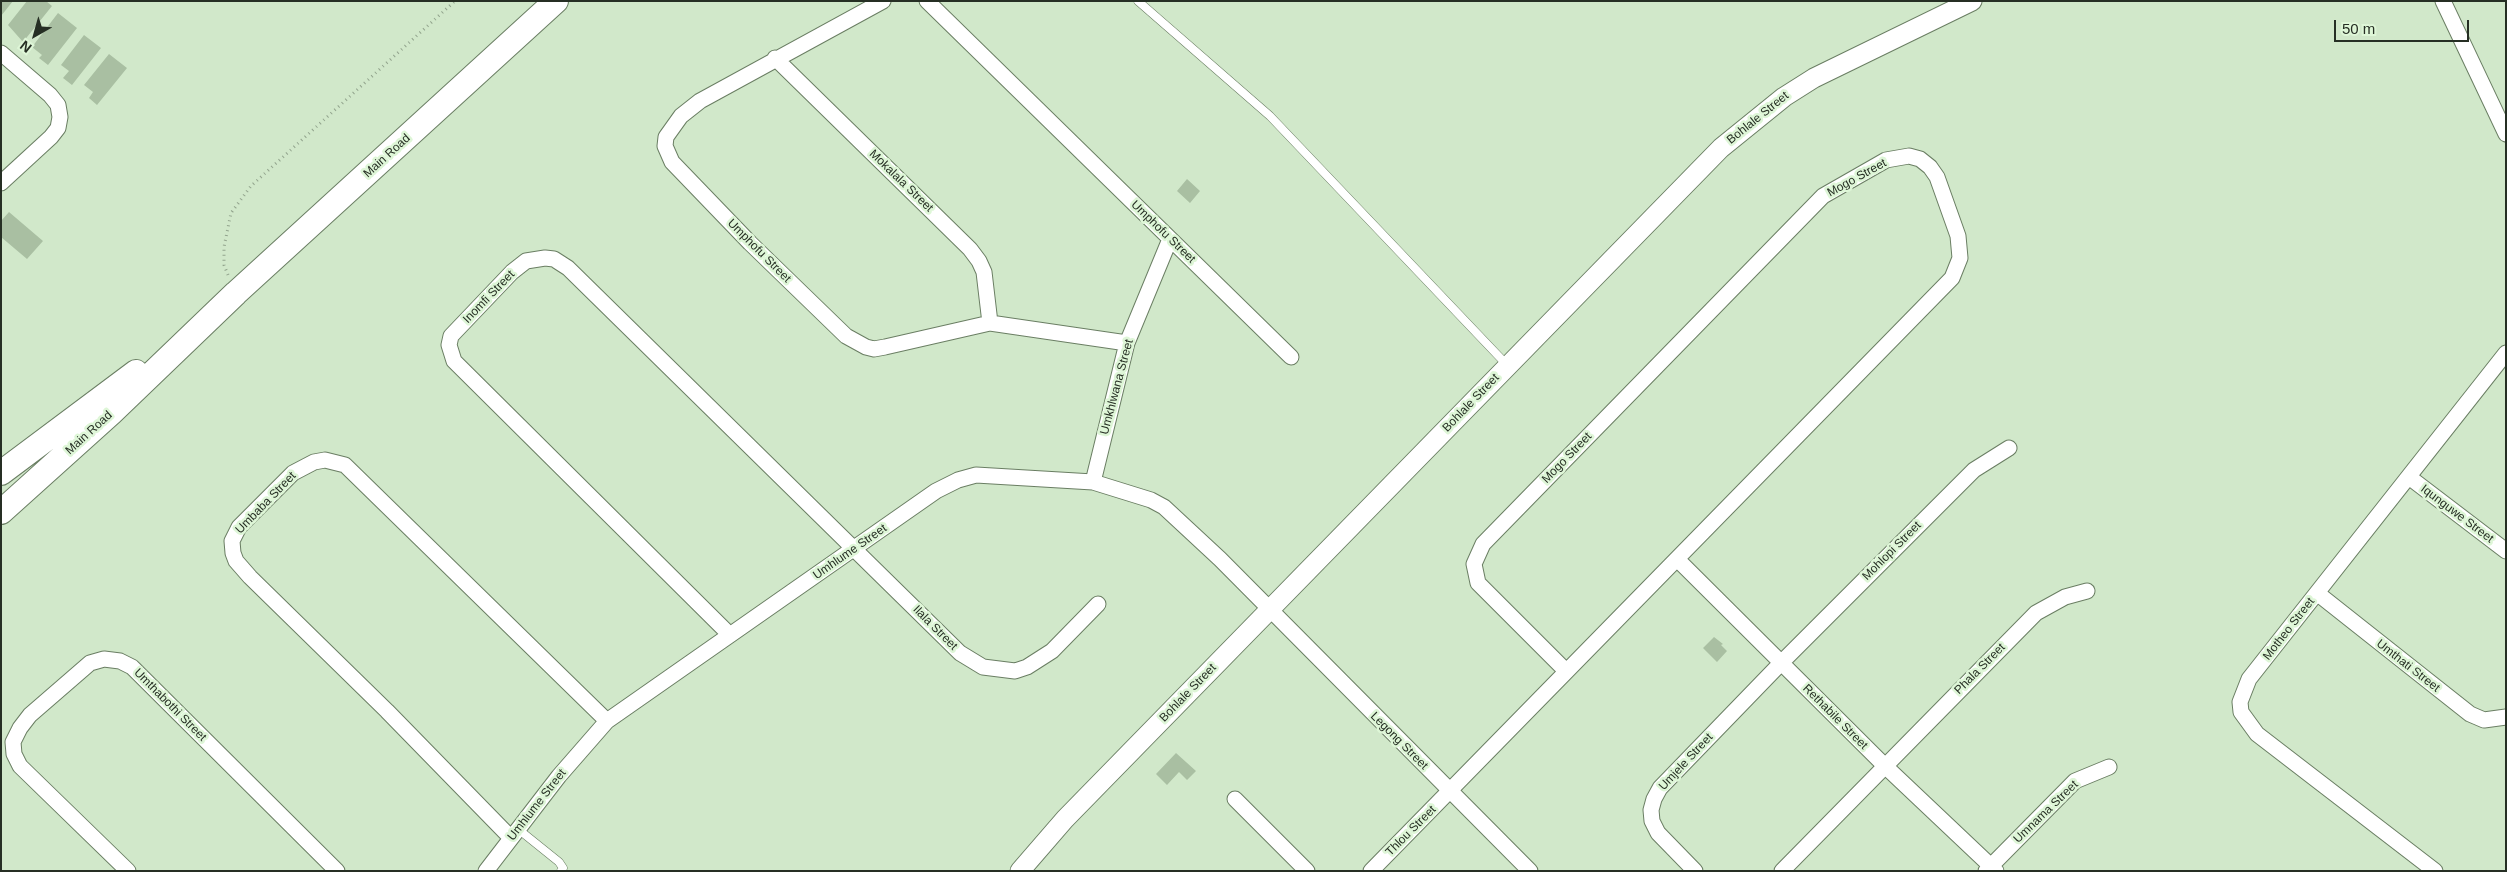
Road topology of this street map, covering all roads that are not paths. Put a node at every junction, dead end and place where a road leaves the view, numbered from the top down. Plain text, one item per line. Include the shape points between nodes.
1 (556, 1) edge
2 (883, 1) edge
3 (927, 1) edge
4 (1138, 1) edge
5 (1972, 1) edge
6 (2443, 1) edge
7 (1, 53) edge
8 (775, 58) junction
9 (2506, 134) edge
10 (1, 183) edge
11 (1170, 239) junction
12 (218, 311) junction
13 (990, 323) junction
14 (1127, 343) junction
15 (1291, 357) dead end
16 (2503, 361) edge
17 (1508, 366) junction
18 (2010, 448) dead end
19 (1, 473) edge
20 (2409, 477) junction
21 (1093, 482) junction
22 (1, 512) edge
23 (855, 549) junction
24 (2506, 551) edge
25 (1678, 560) junction
26 (2087, 590) dead end
27 (2317, 593) junction
28 (1098, 604) dead end
29 (1269, 610) junction
30 (730, 635) junction
31 (1781, 662) junction
32 (1566, 671) junction
33 (2506, 717) edge
34 (607, 721) junction
35 (1885, 766) junction
36 (2108, 767) dead end
37 (1450, 791) junction
38 (1235, 800) dead end
39 (514, 834) junction
40 (1991, 869) edge
41 (128, 871) edge
42 (337, 871) edge
43 (486, 871) edge
44 (561, 871) edge
45 (1020, 871) edge
46 (1307, 871) edge
47 (1371, 871) edge
48 (1530, 871) edge
49 (1695, 871) edge
50 (1782, 871) edge
51 (2435, 871) edge

1 - 12 main road, Main Road
2 - 8 street, Umphofu Street
3 - 11 street, Umphofu Street
4 - 17 lane via 1270,116
5 - 17 street, Bohlale Street via 1814,78 1753,120
6 - 9 street
7 - 10 street via 50,95 58,106 60,117 58,128 51,137
8 - 13 street, Mokalala Street via 970,248 984,272
8 - 13 street, Umphofu Street via 680,116 666,137 665,146 675,166 846,336 866,346 886,347
11 - 14 street, Umkhlwana Street
11 - 15 street, Umphofu Street
12 - 19 main road, Main Road
12 - 22 main road, Main Road
13 - 14 street, Umphofu Street
14 - 21 street, Umkhlwana Street
16 - 20 street, Motheo Street
17 - 29 street, Bohlale Street
18 - 31 street, Mohlopi Street via 1974,470
20 - 24 street, Iqunguwe Street
20 - 27 street, Motheo Street
21 - 23 street, Umhlume Street via 976,475 958,480 936,490
21 - 29 street, Umhlume Street via 1164,507
23 - 28 street, Ilala Street via 960,654 983,667 1015,671 1027,667 1052,651
23 - 30 street, Umhlume Street
23 - 30 street, Inomfi Street via 568,268 554,259 526,262 512,272 451,336 449,345 454,361
25 - 31 street, Rethabile Street
25 - 32 street, Mogo Street
25 - 32 street, Mogo Street via 1946,286 1956,272 1960,258 1958,236 1937,177 1920,159 1909,156 1886,160 1823,196 1483,544 1474,564 1478,583
26 - 35 street, Phala Street via 2058,600 2036,614
27 - 33 street, Umthati Street via 2470,714 2484,720
27 - 51 street, Motheo Street via 2249,679 2240,702 2241,712 2257,734
29 - 37 street, Legong Street
29 - 45 street, Bohlale Street via 1065,819
30 - 34 street, Umhlume Street
31 - 35 street, Rethabile Street
31 - 49 street, Umjele Street via 1660,788 1654,799 1652,821 1658,833
32 - 37 street, Mogo Street
34 - 39 street, Umhlume Street
34 - 39 street, Umbaba Street via 345,465 325,460 298,470 239,527 232,541 233,553 250,577
35 - 40 street, Rethabile Street
35 - 50 street
36 - 40 street, Umnama Street via 2075,781
37 - 47 street, Thlou Street
37 - 48 street, Legong Street
38 - 46 street
39 - 43 street, Umhlume Street
39 - 44 lane via 559,862 563,868
41 - 42 street, Umthabothi Street via 20,766 14,754 13,742 30,715 90,663 104,659 120,661 132,668

